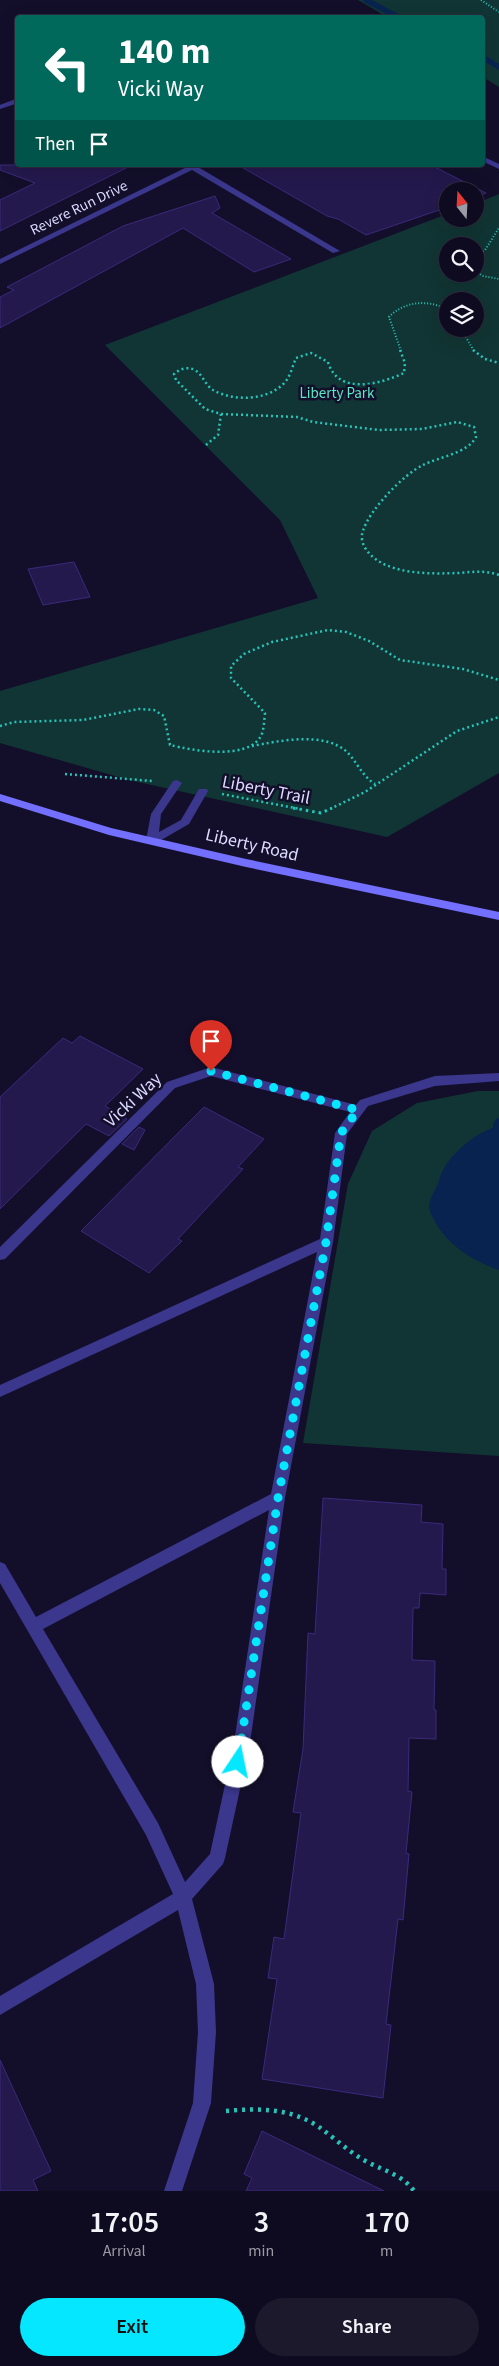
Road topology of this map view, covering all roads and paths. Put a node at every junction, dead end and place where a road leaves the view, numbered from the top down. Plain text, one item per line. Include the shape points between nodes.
1 (481, 0) edge
2 (499, 12) edge
3 (15, 101) edge
4 (0, 108) edge
5 (485, 160) edge
6 (192, 167) edge
7 (196, 167) edge
8 (499, 167) edge
9 (499, 228) edge
10 (484, 250) edge
11 (336, 251) dead end
12 (0, 253) edge
13 (10, 257) junction
14 (0, 262) edge
15 (484, 276) edge
16 (499, 279) edge
17 (439, 306) edge
18 (464, 337) edge
19 (499, 363) edge
20 (221, 414) junction
21 (206, 444) dead end
22 (499, 575) edge
23 (499, 680) edge
24 (499, 717) edge
25 (0, 726) edge
26 (251, 746) junction
27 (65, 774) dead end
28 (176, 783) joint
29 (376, 784) junction
30 (204, 791) joint
31 (0, 797) edge
32 (152, 840) junction
33 (499, 916) edge
34 (499, 1077) edge
35 (358, 1110) junction
36 (326, 1242) junction
37 (0, 1255) edge
38 (0, 1391) edge
39 (278, 1498) junction
40 (0, 1569) edge
41 (34, 1626) junction
42 (183, 1897) junction
43 (0, 2006) edge
44 (198, 2114) junction
45 (172, 2191) edge
46 (414, 2191) edge

1 - 2 path
3 - 4 street
5 - 8 street
6 - 13 street, Revere Run Drive
7 - 11 street
9 - 10 path
12 - 13 street
13 - 14 street, Revere Run Drive
15 - 16 path
17 - 20 path via 416,304 392,312 389,317 405,363 404,373 378,381 352,384 340,381 330,372 328,362 310,353 296,358 287,379 279,388 264,394 233,398 211,389 195,369 178,370 174,374 182,388 205,409
18 - 19 path via 475,353
20 - 21 path via 218,435
20 - 22 path via 290,416 379,430 422,429 457,422 474,427 477,438 470,446 409,473 362,528 361,540 378,562 401,568 423,572 475,570
23 - 26 path via 464,669 400,660 369,641 346,632 328,630 290,636 244,654 231,666 230,678 265,712 260,737
24 - 29 path, Liberty Trail via 457,731
25 - 26 path via 14,722 84,720 139,709 154,710 164,716 170,744 193,752
26 - 29 path via 272,742 328,742 344,750 369,781
27 - 28 path
28 - 32 street via 156,814
29 - 30 path, Liberty Trail via 321,813
30 - 32 street via 185,822
31 - 32 main road, Liberty Road
32 - 33 main road, Liberty Road
34 - 35 street via 435,1080 364,1102
35 - 36 street via 341,1133
35 - 37 street, Vicki Way via 211,1071 171,1085
36 - 38 street
36 - 39 street
39 - 41 street
39 - 42 street via 242,1743 217,1858
40 - 41 street
41 - 42 street via 152,1829
42 - 43 street
42 - 44 street via 205,1984 207,2032 202,2103
44 - 45 street
44 - 46 path via 249,2109 293,2113 362,2159 411,2186

